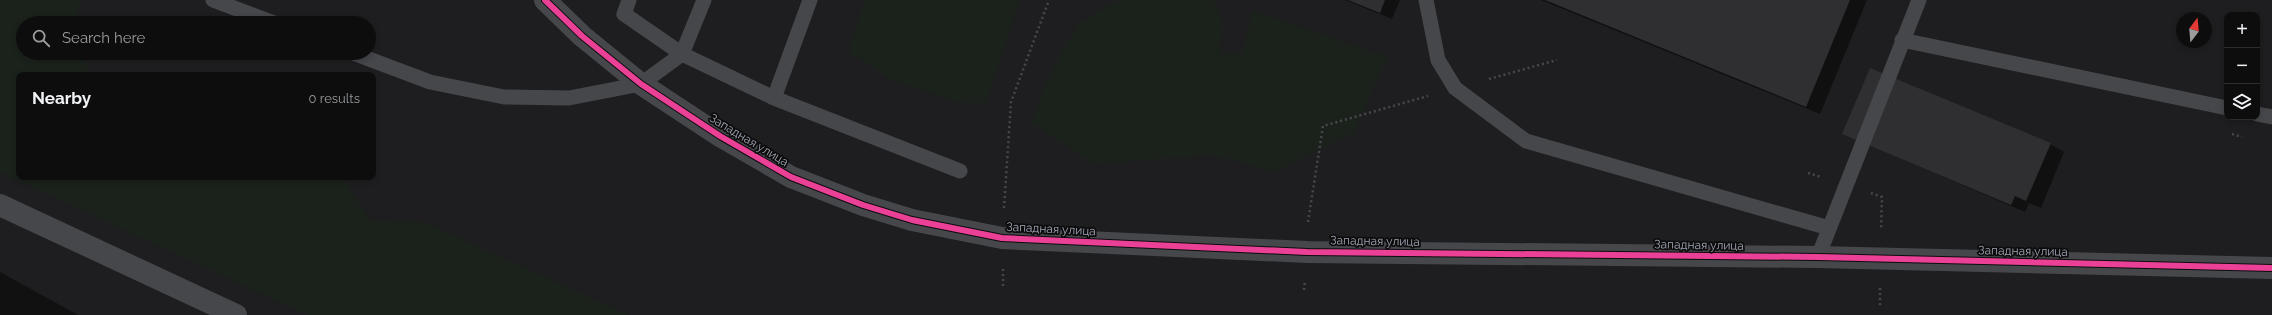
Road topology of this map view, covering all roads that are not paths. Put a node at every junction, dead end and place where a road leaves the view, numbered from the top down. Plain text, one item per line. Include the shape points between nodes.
1 (213, 0) edge
2 (545, 0) edge
3 (629, 0) edge
4 (704, 0) edge
5 (810, 0) edge
6 (1426, 0) edge
7 (1919, 0) edge
8 (255, 16) edge
9 (1902, 40) junction
10 (682, 54) junction
11 (372, 60) edge
12 (641, 84) junction
13 (774, 98) junction
14 (2224, 107) edge
15 (2260, 115) edge
16 (2272, 117) edge
17 (960, 171) dead end
18 (0, 205) edge
19 (1829, 228) junction
20 (1818, 257) junction
21 (2272, 268) edge
22 (236, 315) edge

1 - 8 lane
2 - 12 street, Западная улица via 582,36
3 - 10 lane via 624,14
4 - 10 lane
5 - 13 lane
6 - 19 lane via 1438,60 1455,88 1526,141
7 - 9 lane
9 - 14 lane
9 - 19 lane
10 - 12 lane
10 - 13 lane
11 - 12 lane via 430,82 504,98 569,98
12 - 20 street, Западная улица via 720,136 791,177 863,205 912,220 1002,238 1307,252
13 - 17 lane
15 - 16 lane
18 - 22 street
19 - 20 lane
20 - 21 street, Западная улица

